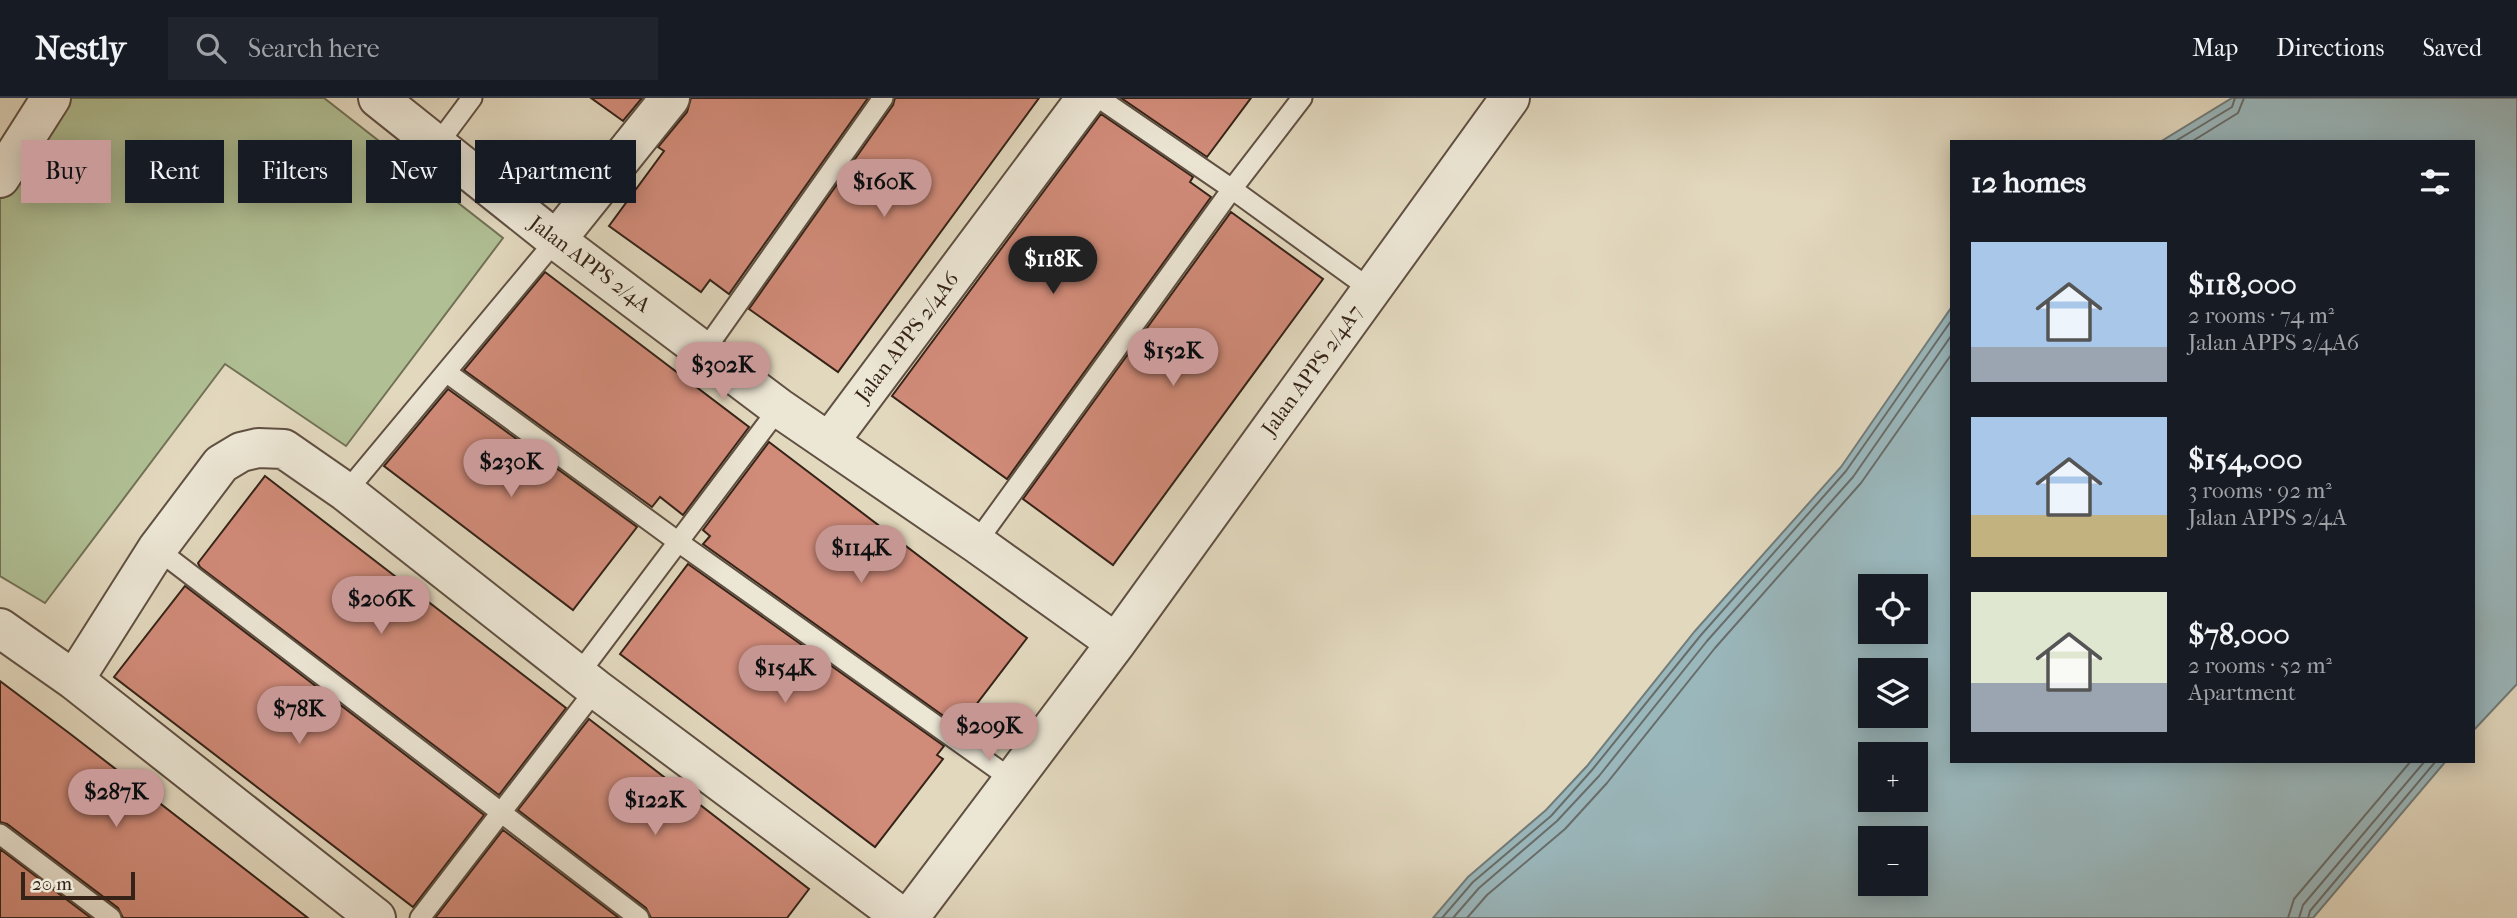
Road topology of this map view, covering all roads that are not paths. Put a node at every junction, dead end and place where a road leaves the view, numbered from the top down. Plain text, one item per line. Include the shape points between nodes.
1 (51, 98) edge
2 (378, 98) edge
3 (472, 98) edge
4 (670, 98) edge
5 (883, 98) edge
6 (1086, 98) edge
7 (1099, 98) edge
8 (1302, 98) edge
9 (1510, 98) edge
10 (432, 140) edge
11 (442, 140) edge
12 (461, 164) edge
13 (0, 178) edge
14 (1232, 188) junction
15 (556, 240) junction
16 (1370, 289) junction
17 (705, 350) junction
18 (446, 372) junction
19 (779, 408) junction
20 (829, 442) junction
21 (346, 492) junction
22 (677, 541) junction
23 (976, 542) junction
24 (157, 550) junction
25 (0, 628) edge
26 (1116, 643) junction
27 (74, 680) junction
28 (587, 682) junction
29 (1014, 781) junction
30 (502, 814) junction
31 (0, 834) edge
32 (111, 918) edge
33 (376, 918) edge
34 (420, 918) edge
35 (639, 918) edge
36 (906, 918) edge

1 - 13 street
2 - 10 street, Jalan APPS 2/4A
3 - 11 lane
4 - 15 street
5 - 17 lane
6 - 20 street, Jalan APPS 2/4A6
7 - 14 lane
8 - 14 lane
9 - 16 street, Jalan APPS 2/4A7
12 - 15 street, Jalan APPS 2/4A
14 - 16 lane
14 - 23 lane
15 - 17 street, Jalan APPS 2/4A
15 - 18 lane
16 - 26 street, Jalan APPS 2/4A7
17 - 19 street, Jalan APPS 2/4A
18 - 21 lane
18 - 22 lane
19 - 20 street, Jalan APPS 2/4A
19 - 22 lane
20 - 23 street, Jalan APPS 2/4A
21 - 24 street via 284,449 241,452 221,464
21 - 28 street
22 - 28 lane
22 - 29 lane
23 - 26 street, Jalan APPS 2/4A
24 - 27 street
24 - 30 lane
25 - 27 street
26 - 29 street, Jalan APPS 2/4A7
27 - 33 street
28 - 30 lane
28 - 36 street
29 - 36 street, Jalan APPS 2/4A7
30 - 34 lane
30 - 35 lane
31 - 32 lane

